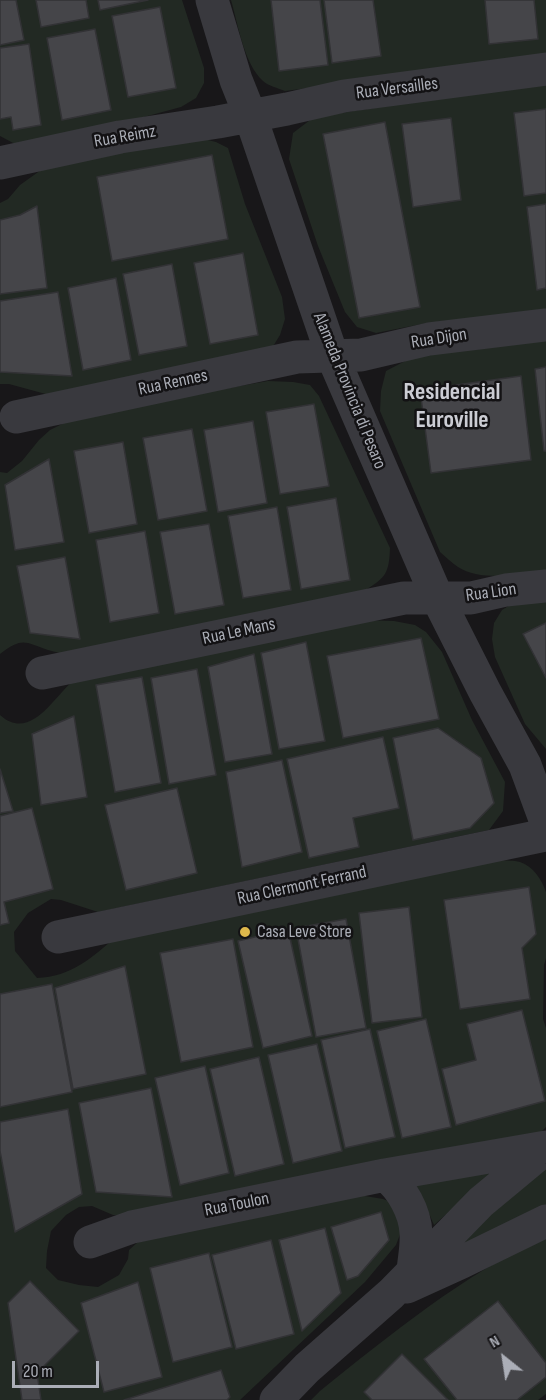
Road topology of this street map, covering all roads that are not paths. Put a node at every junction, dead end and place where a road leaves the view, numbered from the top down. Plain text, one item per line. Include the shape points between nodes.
1 (212, 0) edge
2 (546, 69) edge
3 (250, 115) junction
4 (0, 163) edge
5 (546, 326) edge
6 (332, 355) junction
7 (16, 417) dead end
8 (546, 586) edge
9 (437, 597) junction
10 (42, 673) dead end
11 (536, 773) edge
12 (546, 822) edge
13 (546, 835) edge
14 (58, 937) dead end
15 (546, 1148) edge
16 (385, 1175) junction
17 (546, 1221) edge
18 (90, 1242) dead end
19 (402, 1282) junction
20 (276, 1400) edge

1 - 3 street, Alameda Provincia di Pesaro
2 - 3 street, Rua Versailles via 345,96
3 - 4 street, Rua Reimz
3 - 6 street, Alameda Provincia di Pesaro
5 - 6 street, Rua Dijon via 429,339 361,355
6 - 7 street, Rua Rennes via 297,357
6 - 9 street, Alameda Provincia di Pesaro
8 - 9 street, Rua Lion via 471,598
9 - 10 street, Rua Le Mans via 404,598
9 - 11 street, Alameda Provincia di Pesaro via 485,692
11 - 12 street, Alameda Provincia di Pesaro
13 - 14 street, Rua Clermont Ferrand
15 - 16 street, Rua Toulon
15 - 19 street via 481,1202
16 - 18 street, Rua Toulon via 132,1227
16 - 19 street via 410,1208 416,1232
17 - 19 street via 462,1262
19 - 20 street

